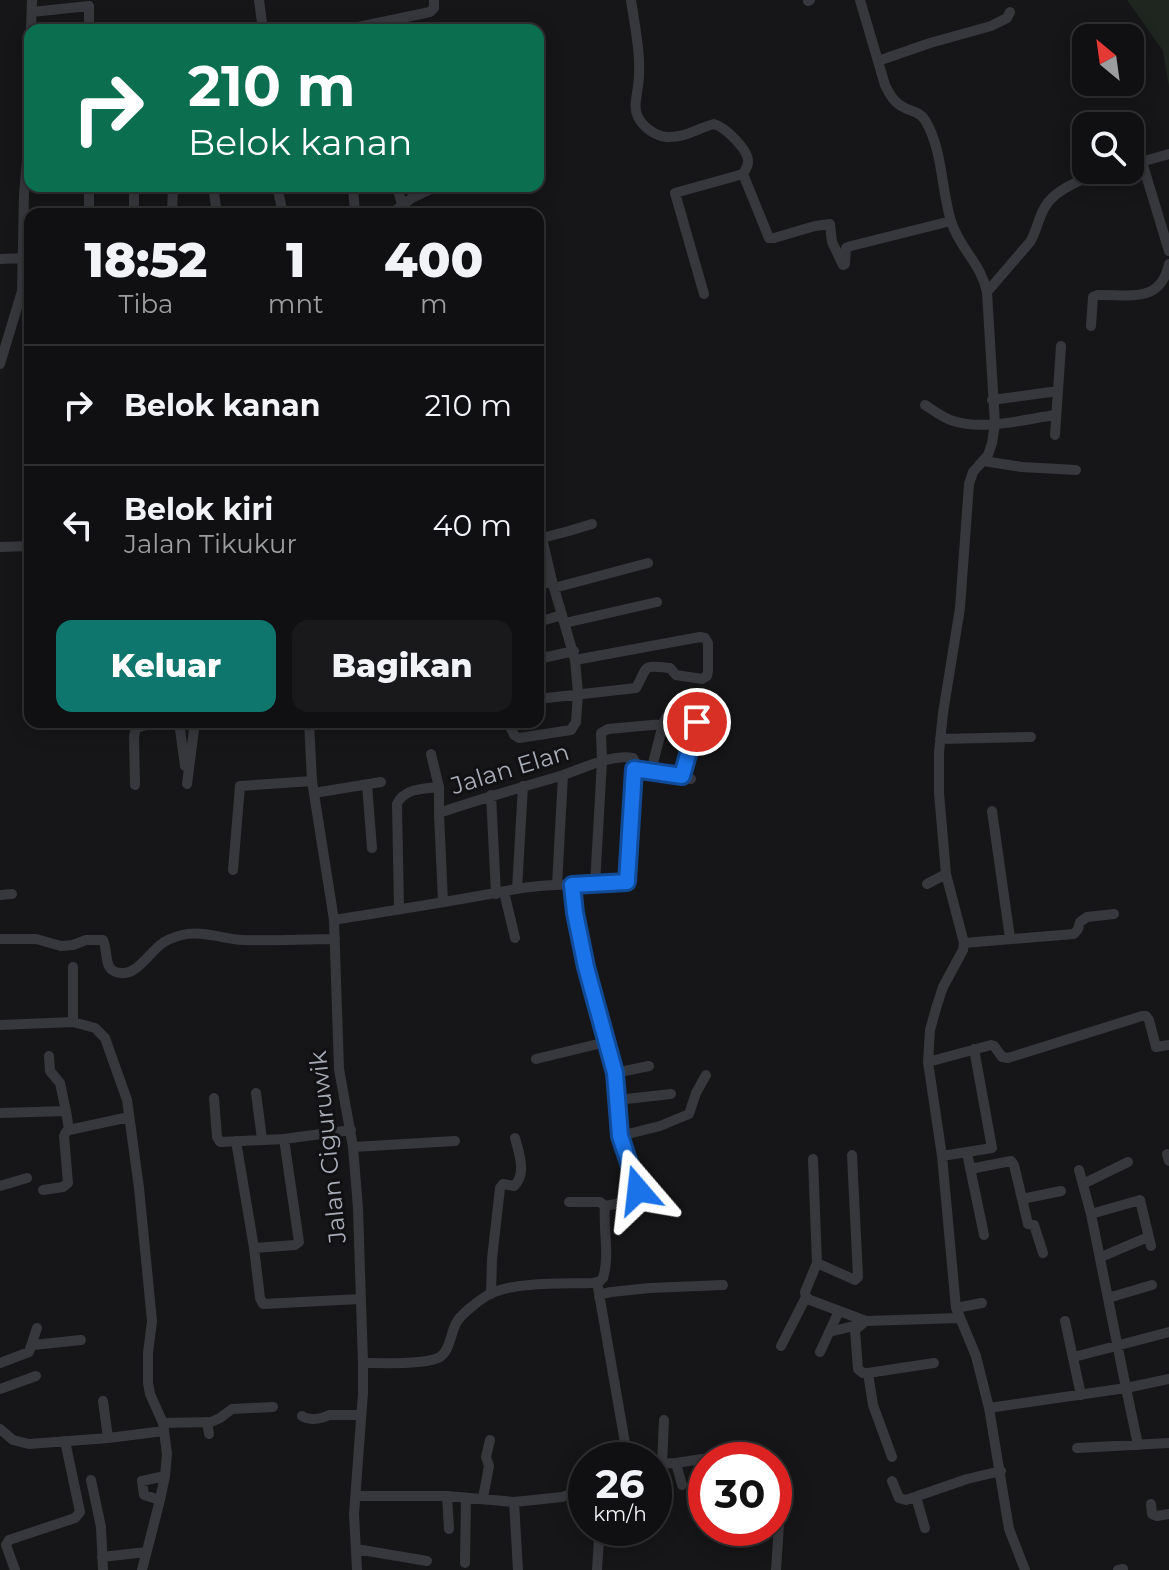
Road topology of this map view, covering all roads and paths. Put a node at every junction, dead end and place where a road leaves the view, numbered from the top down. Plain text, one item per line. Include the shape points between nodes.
1 (259, 0) edge
2 (434, 0) edge
3 (631, 0) edge
4 (860, 0) edge
5 (32, 6) edge
6 (1010, 12) dead end
7 (89, 24) edge
8 (262, 24) edge
9 (373, 24) edge
10 (878, 61) junction
11 (1169, 154) edge
12 (1144, 161) edge
13 (1144, 169) edge
14 (743, 174) junction
15 (1076, 184) edge
16 (399, 192) edge
17 (423, 192) edge
18 (402, 205) junction
19 (24, 208) edge
20 (398, 208) edge
21 (951, 221) junction
22 (1169, 251) edge
23 (24, 258) joint
24 (0, 259) edge
25 (1169, 264) edge
26 (24, 284) edge
27 (987, 292) junction
28 (704, 294) dead end
29 (1091, 326) dead end
30 (5, 332) edge
31 (1061, 346) dead end
32 (0, 364) edge
33 (1058, 391) junction
34 (992, 400) junction
35 (925, 405) dead end
36 (1056, 415) junction
37 (995, 424) junction
38 (1055, 435) dead end
39 (983, 461) junction
40 (1076, 470) dead end
41 (592, 524) dead end
42 (544, 538) edge
43 (24, 546) edge
44 (0, 547) edge
45 (544, 553) edge
46 (648, 563) dead end
47 (544, 585) edge
48 (553, 585) junction
49 (657, 602) dead end
50 (564, 619) junction
51 (544, 621) edge
52 (575, 656) junction
53 (544, 659) edge
54 (578, 693) junction
55 (544, 698) edge
56 (663, 724) junction
57 (138, 728) edge
58 (181, 728) edge
59 (194, 728) edge
60 (309, 728) edge
61 (511, 728) edge
62 (1031, 737) dead end
63 (940, 739) junction
64 (431, 754) dead end
65 (602, 761) junction
66 (634, 764) junction
67 (651, 771) junction
68 (563, 775) junction
69 (381, 782) dead end
70 (135, 785) dead end
71 (367, 785) junction
72 (523, 786) junction
73 (313, 787) junction
74 (439, 787) junction
75 (491, 795) junction
76 (992, 811) dead end
77 (439, 813) junction
78 (372, 848) dead end
79 (233, 870) dead end
80 (946, 874) junction
81 (927, 884) dead end
82 (557, 885) junction
83 (572, 885) junction
84 (595, 885) junction
85 (517, 889) junction
86 (500, 893) junction
87 (443, 902) junction
88 (399, 909) junction
89 (1114, 914) dead end
90 (334, 920) junction
91 (515, 938) dead end
92 (1010, 938) junction
93 (0, 939) edge
94 (335, 939) junction
95 (964, 943) junction
96 (73, 967) dead end
97 (73, 1022) junction
98 (0, 1025) edge
99 (606, 1042) junction
100 (1169, 1045) edge
101 (974, 1049) junction
102 (49, 1056) dead end
103 (536, 1059) dead end
104 (928, 1062) junction
105 (649, 1066) dead end
106 (615, 1073) junction
107 (706, 1075) dead end
108 (256, 1093) dead end
109 (671, 1094) dead end
110 (214, 1098) dead end
111 (617, 1100) junction
112 (66, 1111) junction
113 (0, 1113) edge
114 (129, 1117) junction
115 (69, 1130) junction
116 (351, 1130) junction
117 (620, 1136) junction
118 (515, 1138) dead end
119 (262, 1139) junction
120 (284, 1139) junction
121 (236, 1141) junction
122 (455, 1141) dead end
123 (353, 1147) junction
124 (967, 1153) junction
125 (852, 1155) dead end
126 (942, 1156) junction
127 (813, 1159) dead end
128 (1128, 1162) dead end
129 (970, 1169) junction
130 (1079, 1170) dead end
131 (27, 1178) dead end
132 (1083, 1184) junction
133 (0, 1186) edge
134 (43, 1190) dead end
135 (1061, 1191) dead end
136 (1022, 1199) junction
137 (569, 1202) dead end
138 (605, 1206) junction
139 (1091, 1214) junction
140 (984, 1235) dead end
141 (254, 1248) junction
142 (1043, 1253) dead end
143 (1101, 1257) junction
144 (817, 1263) junction
145 (597, 1282) junction
146 (723, 1285) dead end
147 (1152, 1285) dead end
148 (491, 1294) junction
149 (599, 1297) junction
150 (806, 1297) junction
151 (1108, 1298) junction
152 (360, 1299) junction
153 (982, 1303) dead end
154 (839, 1311) junction
155 (958, 1313) junction
156 (1065, 1321) dead end
157 (862, 1323) junction
158 (37, 1328) dead end
159 (829, 1332) junction
160 (1169, 1332) edge
161 (81, 1340) dead end
162 (33, 1345) junction
163 (781, 1346) dead end
164 (1117, 1346) junction
165 (820, 1352) dead end
166 (1074, 1357) junction
167 (0, 1363) edge
168 (363, 1363) junction
169 (934, 1363) dead end
170 (868, 1373) junction
171 (36, 1376) dead end
172 (1169, 1379) edge
173 (1126, 1388) junction
174 (0, 1389) edge
175 (1081, 1395) junction
176 (103, 1401) dead end
177 (273, 1407) dead end
178 (989, 1408) junction
179 (360, 1415) junction
180 (302, 1416) dead end
181 (664, 1420) dead end
182 (207, 1422) junction
183 (164, 1427) junction
184 (0, 1429) edge
185 (209, 1434) dead end
186 (108, 1438) junction
187 (490, 1440) dead end
188 (65, 1441) junction
189 (625, 1442) edge
190 (661, 1442) edge
191 (1169, 1443) edge
192 (1138, 1445) junction
193 (1077, 1448) dead end
194 (892, 1457) dead end
195 (688, 1461) edge
196 (672, 1463) edge
197 (676, 1463) junction
198 (1001, 1471) junction
199 (165, 1476) junction
200 (91, 1480) dead end
201 (892, 1481) dead end
202 (682, 1485) dead end
203 (568, 1495) edge
204 (356, 1496) junction
205 (447, 1496) junction
206 (916, 1497) junction
207 (466, 1498) junction
208 (483, 1498) junction
209 (160, 1500) junction
210 (514, 1502) junction
211 (1151, 1504) dead end
212 (1169, 1514) edge
213 (925, 1528) dead end
214 (449, 1529) dead end
215 (598, 1546) edge
216 (778, 1546) edge
217 (356, 1549) junction
218 (146, 1552) junction
219 (102, 1557) junction
220 (427, 1561) dead end
221 (465, 1563) dead end
222 (15, 1570) edge
223 (103, 1570) edge
224 (142, 1570) edge
225 (357, 1570) edge
226 (518, 1570) edge
227 (597, 1570) edge
228 (776, 1570) edge
229 (1025, 1570) edge

1 - 8 street
2 - 9 street via 427,13
3 - 14 street via 639,118 665,137 719,125 748,158
4 - 10 street
5 - 7 street via 89,6
6 - 10 street via 991,26
10 - 21 street via 891,97 926,122
11 - 12 street
13 - 22 street
14 - 21 street via 769,238 830,224 843,265 846,248
14 - 28 street via 675,193
15 - 27 street via 1052,197 1034,237
16 - 18 street
17 - 18 street
18 - 20 street
19 - 23 street
21 - 27 street via 982,273
23 - 24 street
25 - 29 street via 1160,286 1150,293 1093,297
26 - 30 street
27 - 34 street
30 - 32 street
31 - 33 street
33 - 34 street
33 - 36 street
34 - 37 street
35 - 37 street via 953,421
36 - 37 street
36 - 38 street
37 - 39 street
39 - 40 street
39 - 63 street via 969,484 960,608
41 - 42 street
43 - 44 street
45 - 48 street
46 - 48 street
47 - 48 street
48 - 50 street
49 - 50 street
50 - 51 street
50 - 52 street
52 - 53 street
52 - 54 street
52 - 54 street via 700,637 708,643 708,671 702,679 649,666 636,688
54 - 55 street
54 - 61 street via 571,730 519,738
56 - 65 street via 605,729 600,735
56 - 67 street
56 - 67 street, Jalan Elan via 670,714 697,722 687,777
57 - 70 street
58 - 59 street via 187,784
60 - 73 street, Jalan Ciguruwik
62 - 63 street
63 - 80 street
64 - 74 street
65 - 66 street, Jalan Elan via 628,757
65 - 68 street, Jalan Elan
65 - 84 street
66 - 67 street, Jalan Elan
66 - 84 street via 627,882
68 - 72 street, Jalan Elan
68 - 82 street
69 - 71 street
71 - 73 street
71 - 78 street
72 - 75 street, Jalan Elan
72 - 85 street
73 - 79 street via 240,786
73 - 90 street, Jalan Ciguruwik
74 - 77 street
74 - 88 street via 411,792 397,804
75 - 77 street, Jalan Elan
75 - 86 street
76 - 92 street
77 - 87 street, Jalan Elan
80 - 81 street
80 - 95 street
82 - 83 street
82 - 85 street
83 - 84 street
83 - 99 street
85 - 86 street
86 - 87 street
86 - 91 street
87 - 88 street
88 - 90 street
89 - 92 street via 1082,920 1074,934
90 - 94 street, Jalan Ciguruwik
92 - 95 street
93 - 94 street via 36,939 61,946 103,940 107,964 119,974 184,934
94 - 116 street, Jalan Ciguruwik via 338,1057
95 - 104 street via 937,1005
96 - 97 street
97 - 98 street
97 - 114 street via 95,1028 105,1038
99 - 103 street
99 - 106 street
100 - 101 street via 1156,1047 1149,1020 1142,1016 1008,1058 991,1045
101 - 104 street
101 - 124 street via 992,1148
102 - 112 street
104 - 126 street
105 - 106 street
106 - 111 street
107 - 117 street via 689,1114
108 - 119 street
109 - 111 street
110 - 121 street via 218,1141
111 - 117 street
112 - 113 street
112 - 115 street
114 - 115 street
114 - 183 street via 152,1321 148,1383
115 - 134 street via 64,1136 68,1183
116 - 120 street
116 - 123 street, Jalan Ciguruwik
117 - 138 street via 638,1190 624,1202
118 - 148 street via 520,1178 514,1186 500,1188
119 - 120 street
119 - 121 street
120 - 141 street via 299,1242
121 - 141 street
122 - 123 street
123 - 152 street, Jalan Ciguruwik
124 - 126 street
124 - 129 street
125 - 144 street via 858,1277
126 - 155 street
127 - 144 street
128 - 132 street
129 - 136 street via 1011,1161
129 - 140 street
130 - 132 street
131 - 133 street
132 - 139 street
135 - 136 street
136 - 142 street
137 - 138 street
138 - 145 street via 606,1264
139 - 143 street
139 - 143 street via 1140,1200 1150,1242
141 - 152 street via 263,1304
143 - 151 street
144 - 150 street
145 - 148 street via 519,1286
145 - 149 street
146 - 149 street via 650,1288
147 - 151 street
148 - 168 street via 459,1319 439,1357
149 - 189 street
150 - 154 street
150 - 163 street
151 - 164 street
152 - 168 street, Jalan Ciguruwik
153 - 155 street
154 - 157 street
154 - 159 street
155 - 157 street
155 - 178 street via 974,1348
156 - 166 street
157 - 159 street
157 - 170 street via 854,1333 858,1369
158 - 162 street
159 - 165 street
160 - 164 street
161 - 162 street
162 - 167 street via 26,1354
164 - 166 street
164 - 173 street
166 - 175 street
168 - 179 street, Jalan Ciguruwik
169 - 170 street
170 - 194 street
171 - 174 street
172 - 173 street
173 - 175 street
173 - 192 street
175 - 178 street
176 - 186 street
177 - 182 street via 232,1409
178 - 198 street
179 - 180 street
179 - 204 street, Jalan Ciguruwik
181 - 190 street
182 - 183 street
182 - 185 street
183 - 186 street
183 - 199 street
184 - 188 street via 29,1444
186 - 188 street
187 - 208 street
188 - 222 street via 80,1512 9,1540
191 - 192 street
192 - 193 street
195 - 197 street
196 - 197 street
197 - 202 street
198 - 206 street
198 - 229 street via 1009,1529
199 - 209 street
199 - 209 street via 142,1481 144,1495
200 - 219 street
201 - 206 street via 899,1498
203 - 210 street
204 - 205 street
204 - 217 street, Jalan Ciguruwik
205 - 207 street
205 - 214 street
206 - 213 street
207 - 208 street
207 - 221 street
208 - 210 street
209 - 218 street
210 - 226 street
211 - 212 street via 1152,1514
215 - 227 street
216 - 228 street
217 - 220 street
217 - 225 street, Jalan Ciguruwik
218 - 219 street
218 - 224 street
219 - 223 street

